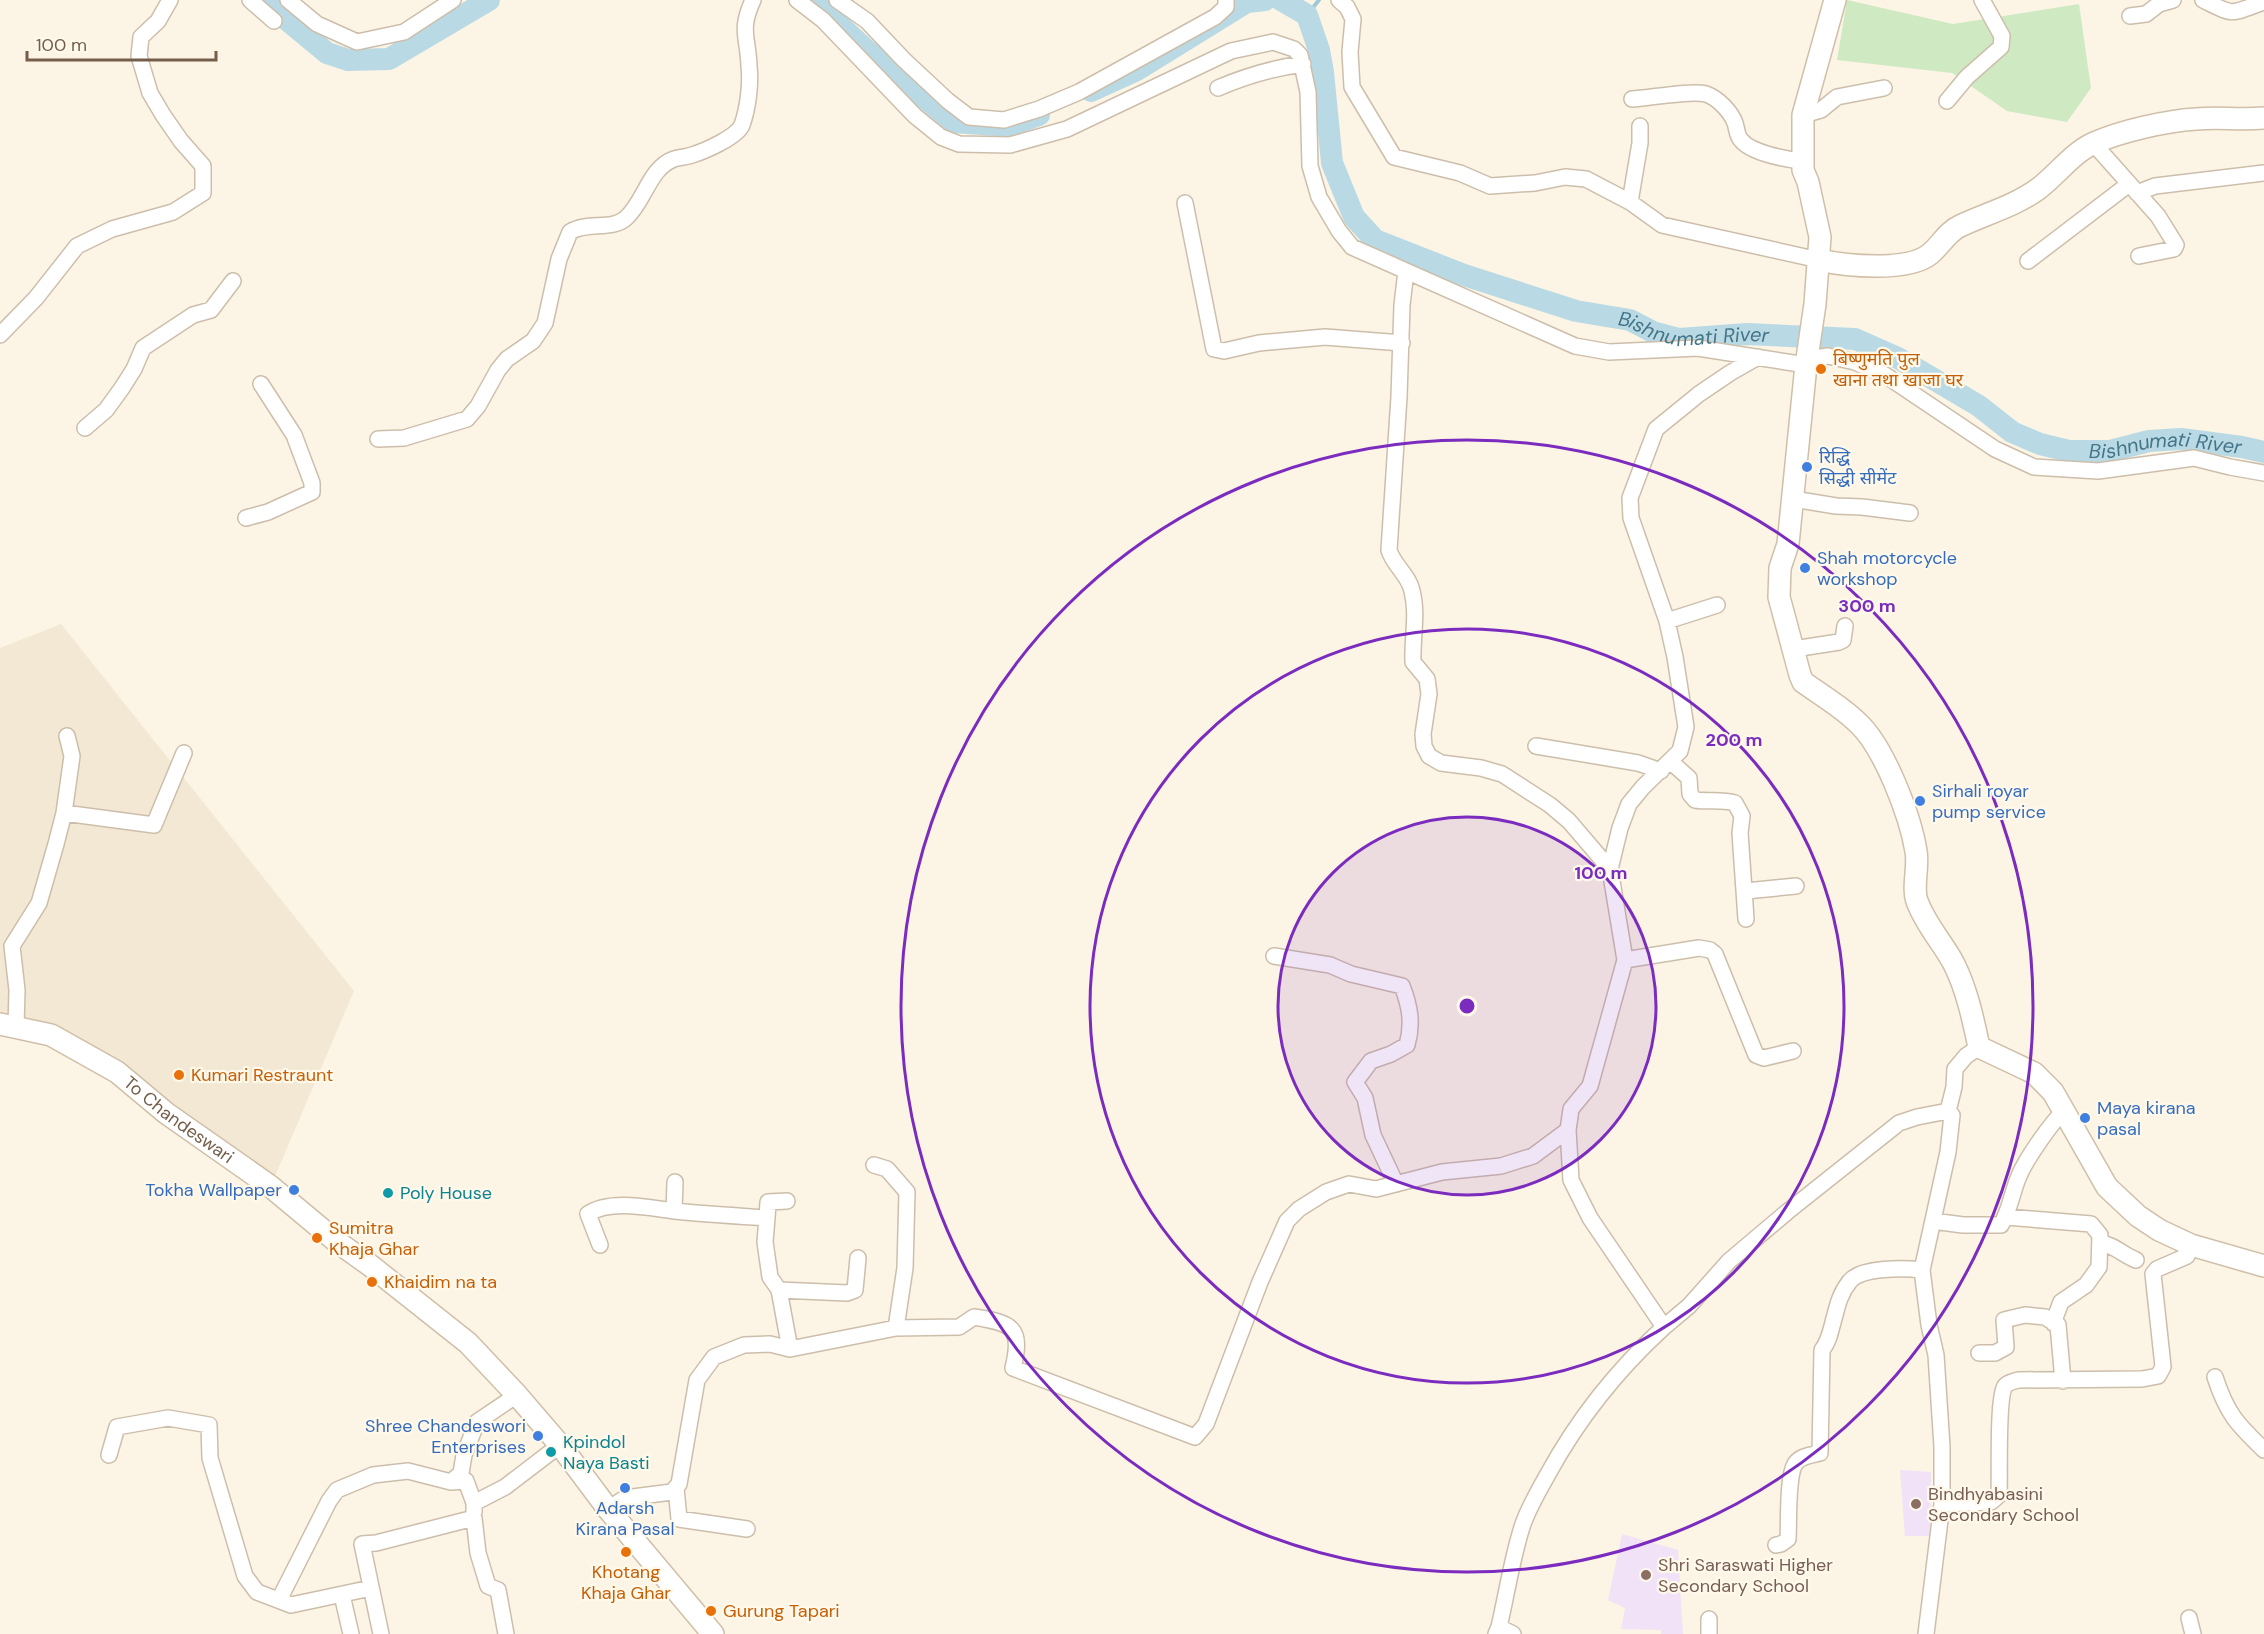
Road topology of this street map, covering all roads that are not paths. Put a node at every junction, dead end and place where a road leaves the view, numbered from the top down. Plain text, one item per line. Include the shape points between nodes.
1 (170, 0) edge
2 (250, 0) edge
3 (288, 0) edge
4 (453, 0) edge
5 (753, 0) edge
6 (797, 0) edge
7 (837, 0) edge
8 (1212, 0) edge
9 (1226, 0) edge
10 (1339, 0) edge
11 (1835, 0) edge
12 (1982, 0) edge
13 (2173, 0) edge
14 (2203, 0) edge
15 (2260, 2) edge
16 (2130, 16) dead end
17 (1215, 17) junction
18 (274, 21) dead end
19 (1303, 64) junction
20 (1218, 88) dead end
21 (1884, 88) dead end
22 (1632, 99) dead end
23 (1947, 101) dead end
24 (1803, 115) junction
25 (2264, 118) edge
26 (1640, 126) dead end
27 (2093, 143) junction
28 (1801, 161) junction
29 (2264, 173) edge
30 (2133, 189) junction
31 (1630, 202) junction
32 (1185, 203) dead end
33 (2139, 256) dead end
34 (1819, 260) junction
35 (2028, 261) dead end
36 (1406, 271) junction
37 (233, 280) dead end
38 (0, 335) edge
39 (1402, 343) junction
40 (1758, 357) junction
41 (1807, 358) junction
42 (261, 384) dead end
43 (85, 428) dead end
44 (378, 439) dead end
45 (2264, 473) edge
46 (1793, 499) junction
47 (1910, 513) dead end
48 (246, 518) dead end
49 (1717, 605) dead end
50 (1667, 621) junction
51 (1845, 626) dead end
52 (1794, 649) junction
53 (67, 735) dead end
54 (1536, 746) dead end
55 (184, 753) dead end
56 (1666, 766) junction
57 (64, 813) junction
58 (1610, 869) junction
59 (1796, 886) dead end
60 (1746, 891) junction
61 (1746, 919) dead end
62 (1274, 956) dead end
63 (1624, 960) junction
64 (8, 1025) edge
65 (1979, 1047) junction
66 (1793, 1051) dead end
67 (1948, 1111) junction
68 (2064, 1111) junction
69 (1568, 1130) junction
70 (874, 1165) dead end
71 (675, 1182) dead end
72 (1396, 1184) junction
73 (787, 1202) dead end
74 (674, 1211) junction
75 (2006, 1217) junction
76 (767, 1218) junction
77 (1933, 1221) junction
78 (2100, 1243) junction
79 (600, 1245) dead end
80 (2191, 1245) junction
81 (858, 1258) dead end
82 (2136, 1260) dead end
83 (2264, 1266) edge
84 (1922, 1270) junction
85 (779, 1290) junction
86 (2053, 1323) junction
87 (1664, 1327) junction
88 (896, 1328) junction
89 (790, 1349) junction
90 (1978, 1353) dead end
91 (2215, 1377) dead end
92 (2063, 1381) junction
93 (517, 1395) junction
94 (560, 1445) junction
95 (2264, 1450) edge
96 (109, 1455) dead end
97 (451, 1482) junction
98 (676, 1488) junction
99 (1942, 1504) junction
100 (608, 1509) junction
101 (474, 1510) junction
102 (747, 1529) dead end
103 (1776, 1545) dead end
104 (371, 1588) junction
105 (342, 1595) junction
106 (279, 1600) junction
107 (2190, 1618) dead end
108 (1503, 1632) edge
109 (351, 1634) edge
110 (381, 1634) edge
111 (506, 1634) edge
112 (713, 1634) edge
113 (1926, 1634) edge
114 (2193, 1634) edge

1 - 38 street via 158,21 141,37 139,56 150,93 181,141 203,166 203,193 173,212 112,229 77,246 36,298
2 - 18 street
3 - 4 street via 317,24 357,42 404,32
5 - 44 street via 744,33 750,76 736,134 691,156 673,159 654,175 635,209 624,220 582,226 570,232 559,259 545,323 533,341 498,370 467,419 404,438
6 - 19 street via 823,20 915,116 941,137 959,144 1010,145 1066,129 1231,51 1257,44 1273,42 1294,49
7 - 17 street via 867,21 969,117 1004,120 1079,92
8 - 17 street
9 - 17 street via 1226,7
10 - 31 street via 1353,19 1352,87 1394,157 1460,173 1490,186 1564,177 1586,179
11 - 24 street
12 - 23 street via 2002,36 2001,47
13 - 16 street via 2146,14
14 - 15 street via 2233,13
19 - 20 street via 1249,75
19 - 36 street via 1308,92 1310,166 1319,197 1352,247
21 - 24 street via 1837,97 1821,110
22 - 28 street via 1706,94 1725,107 1734,120 1739,139 1747,146
24 - 28 street
25 - 27 street via 2185,120
26 - 31 street
27 - 30 street
27 - 34 street via 2038,189 1954,229 1918,261 1884,265
28 - 34 street via 1819,229
29 - 30 street
30 - 33 street via 2158,216 2176,245 2174,249
30 - 35 street
31 - 34 street via 1662,225
32 - 39 street via 1214,349 1224,351 1259,343 1325,337
34 - 41 street
36 - 39 street
36 - 40 street via 1575,346 1609,352 1698,348
37 - 43 street via 211,310 193,315 142,348 122,388 106,410
39 - 58 street via 1389,550 1412,588 1413,662 1427,679 1429,694 1424,746 1429,756 1442,763 1502,774 1550,805
40 - 41 street
40 - 50 street via 1699,394 1656,429 1630,498 1631,518
41 - 45 street via 1828,356 1885,375 1995,449 2034,467 2098,471 2194,458
41 - 46 street
42 - 48 street via 294,435 312,492
46 - 47 street
46 - 52 street via 1788,544 1780,568 1779,597
49 - 50 street
50 - 56 street via 1686,727 1680,751
51 - 52 street via 1843,640 1839,642
52 - 65 street via 1803,682 1856,720 1883,756 1917,853 1916,898 1967,993
53 - 57 street via 72,756
54 - 56 street
55 - 57 street via 154,825
56 - 58 street via 1629,804
56 - 60 street via 1689,778 1690,794 1695,800 1735,803 1742,816
57 - 64 street via 39,903 12,946 16,990
58 - 63 street
59 - 60 street
60 - 61 street
62 - 72 street via 1330,965 1402,986 1409,1002 1411,1028 1407,1045 1371,1061 1355,1082 1365,1098 1373,1135
63 - 66 street via 1699,948 1710,950 1756,1055 1764,1058
63 - 69 street via 1590,1086 1571,1109
64 - 93 street, To Chandeswari via 51,1035 117,1072 166,1113 270,1186 468,1343
65 - 67 street via 1955,1069
65 - 68 street via 2034,1073 2053,1092
67 - 77 street via 1952,1115 1951,1129
67 - 87 street via 1899,1123 1730,1261
68 - 75 street via 2019,1175
68 - 80 street via 2107,1187 2138,1216
69 - 72 street via 1533,1156 1502,1166 1442,1172
69 - 87 street via 1571,1180 1590,1218
70 - 88 street via 887,1169 907,1192 905,1268
71 - 74 street
72 - 88 street via 1376,1189 1349,1184 1326,1192 1287,1221 1206,1424 1195,1437 1013,1368 1016,1335 998,1321 974,1317 959,1327
73 - 76 street via 768,1202
74 - 76 street
74 - 79 street via 624,1206 590,1212
75 - 77 street via 2001,1225
75 - 78 street via 2091,1224 2100,1235
76 - 85 street via 765,1242 770,1277
77 - 84 street
78 - 82 street via 2110,1244
78 - 86 street via 2099,1267 2086,1285 2061,1302
80 - 83 street
80 - 92 street via 2187,1256 2153,1274 2163,1367 2158,1376
81 - 85 street via 855,1290
84 - 99 street via 1936,1355
84 - 103 street via 1871,1271 1851,1279 1840,1294 1829,1342 1822,1350 1820,1453 1803,1457 1795,1464 1788,1539
85 - 89 street
86 - 90 street via 2045,1317 2025,1315 2004,1320 2006,1347 1995,1353
86 - 92 street via 2058,1325
87 - 108 street via 1592,1404 1534,1499 1523,1524
88 - 89 street
89 - 98 street via 770,1344 744,1345 714,1357 697,1380
91 - 95 street via 2225,1407
92 - 99 street via 2018,1380 2004,1387 2000,1403 1999,1495 1991,1502
93 - 94 street, To Chandeswari
93 - 97 street via 477,1422 461,1473
94 - 100 street, To Chandeswari
94 - 101 street
96 - 106 street via 117,1427 168,1418 209,1425 210,1458 245,1576 257,1592
97 - 101 street via 466,1481
97 - 106 street via 408,1471 373,1475 337,1490
98 - 100 street via 672,1492 625,1498
98 - 102 street via 678,1519
99 - 113 street
100 - 112 street, To Chandeswari
101 - 104 street via 376,1544 362,1544
101 - 111 street via 478,1553 488,1586 498,1590
104 - 105 street
104 - 110 street
105 - 106 street via 291,1605
105 - 109 street
107 - 114 street

